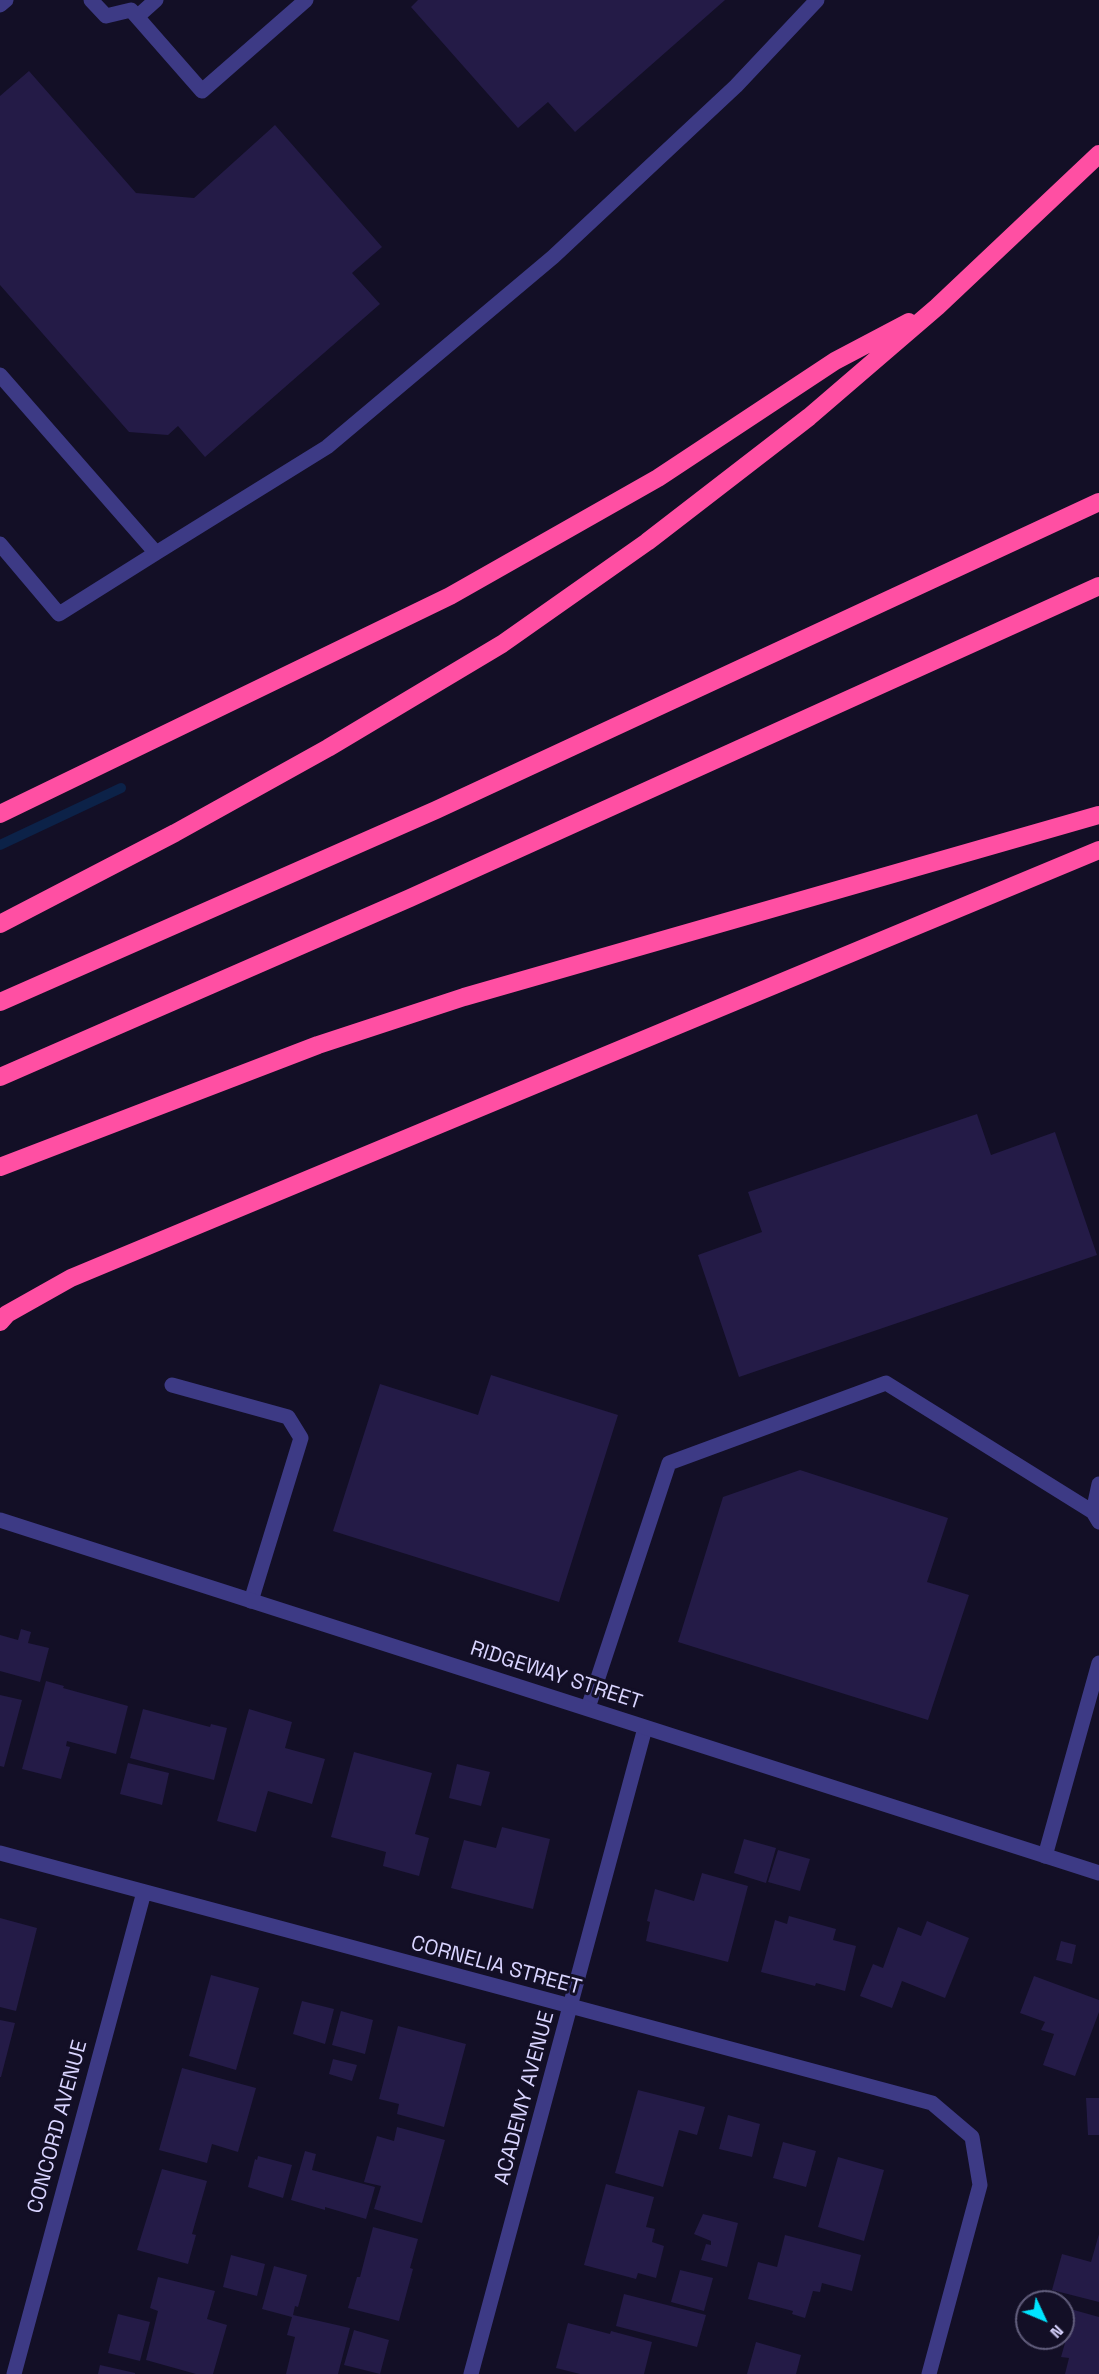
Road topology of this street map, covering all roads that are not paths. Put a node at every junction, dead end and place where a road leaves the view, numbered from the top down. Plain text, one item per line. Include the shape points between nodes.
1 (6, 0) edge
2 (91, 0) edge
3 (156, 0) edge
4 (306, 0) edge
5 (817, 0) edge
6 (0, 5) edge
7 (134, 9) edge
8 (1099, 154) edge
9 (937, 307) junction
10 (0, 375) edge
11 (1099, 502) edge
12 (0, 544) edge
13 (156, 553) junction
14 (1099, 586) edge
15 (0, 814) edge
16 (1099, 815) edge
17 (1099, 850) edge
18 (0, 924) edge
19 (0, 1002) edge
20 (0, 1077) edge
21 (0, 1167) edge
22 (0, 1322) edge
23 (172, 1384) dead end
24 (1099, 1484) edge
25 (1096, 1517) edge
26 (0, 1520) edge
27 (251, 1601) junction
28 (1099, 1663) edge
29 (588, 1708) junction
30 (645, 1728) junction
31 (0, 1853) edge
32 (1045, 1856) junction
33 (1099, 1873) edge
34 (144, 1892) junction
35 (571, 2008) junction
36 (14, 2374) edge
37 (471, 2374) edge
38 (930, 2374) edge

1 - 6 street
2 - 7 street via 105,16
3 - 7 street
4 - 7 street via 202,91
5 - 13 street via 736,86 553,257 336,440
8 - 9 highway
9 - 15 highway via 835,361 658,478 450,596
9 - 18 highway via 782,438 647,542 502,645 328,748
10 - 13 street
11 - 19 highway via 436,810
12 - 13 street via 59,614
14 - 20 highway via 410,898
16 - 21 highway via 464,997 318,1045
17 - 22 highway via 71,1278 7,1314
23 - 27 street via 288,1417 301,1438
24 - 25 street
25 - 29 street via 886,1383 669,1463
26 - 27 street, RIDGEWAY STREET
27 - 29 street, RIDGEWAY STREET
28 - 32 street
29 - 30 street, RIDGEWAY STREET
30 - 32 street, RIDGEWAY STREET
30 - 35 street, ACADEMY AVENUE
31 - 34 street, CORNELIA STREET
32 - 33 street, RIDGEWAY STREET
34 - 35 street, CORNELIA STREET
34 - 36 street, CONCORD AVENUE
35 - 37 street, ACADEMY AVENUE
35 - 38 street, CORNELIA STREET via 932,2103 972,2136 980,2186

